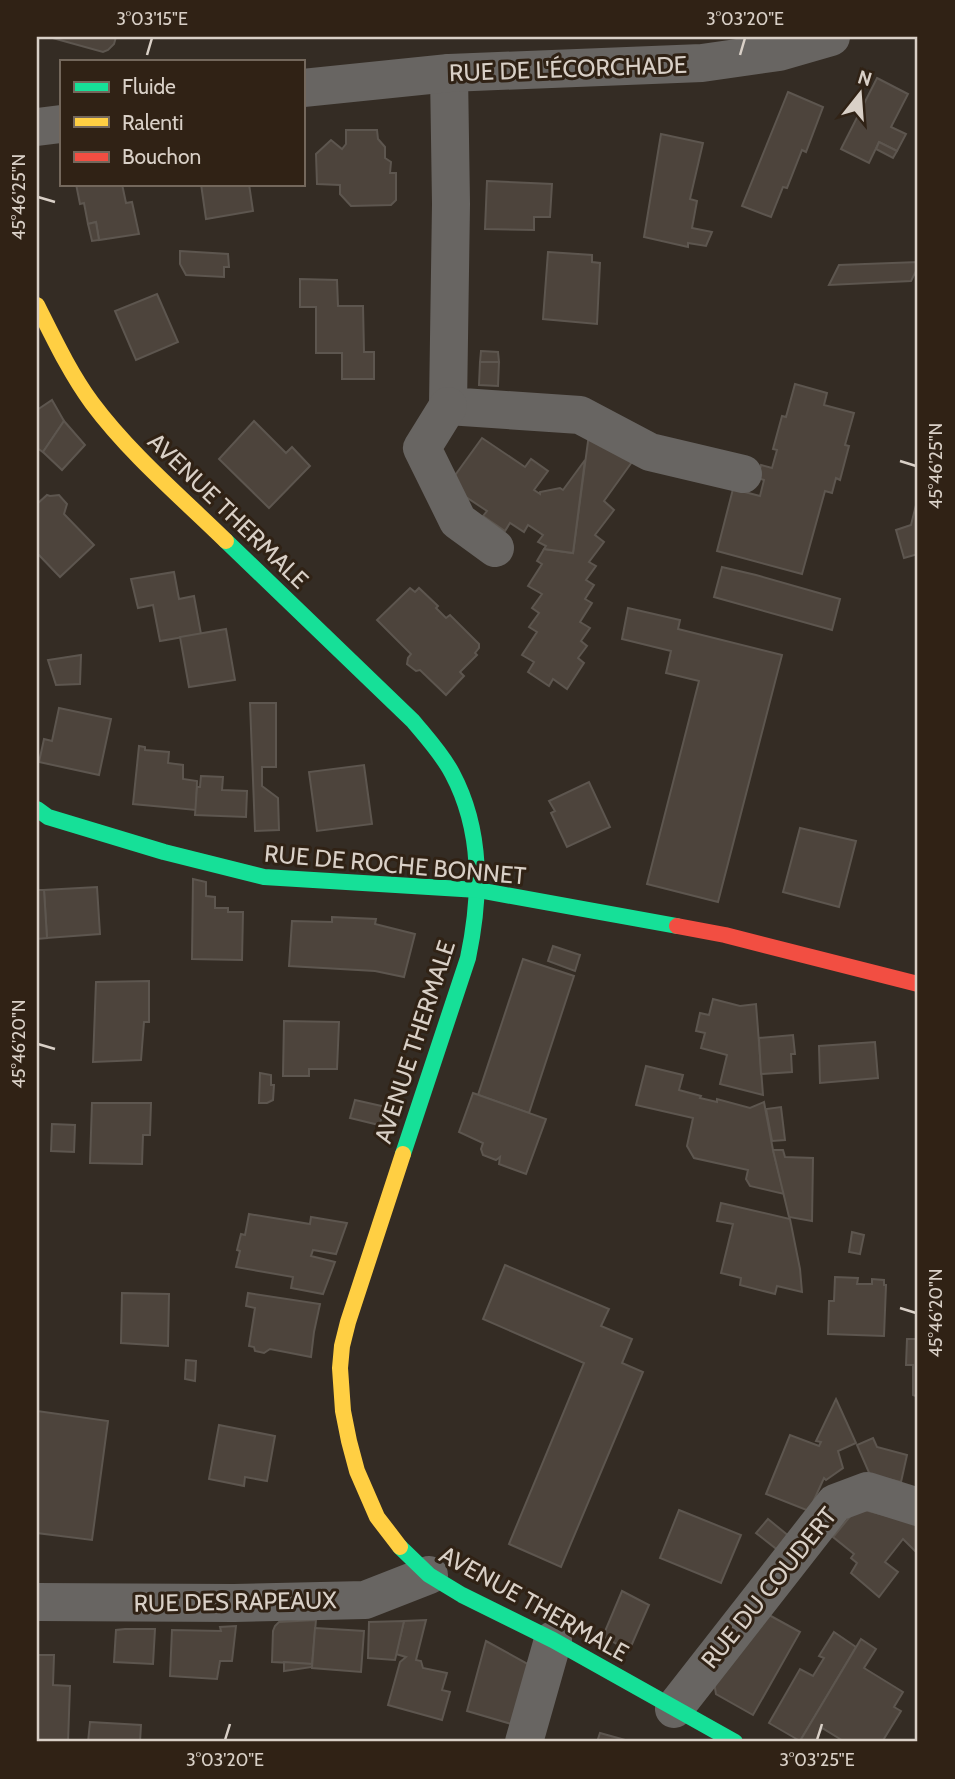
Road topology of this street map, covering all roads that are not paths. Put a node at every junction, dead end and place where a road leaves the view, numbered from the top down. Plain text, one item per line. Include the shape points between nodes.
1 (831, 37) edge
2 (449, 73) junction
3 (304, 89) edge
4 (60, 124) edge
5 (37, 127) edge
6 (37, 305) edge
7 (449, 406) junction
8 (743, 474) dead end
9 (495, 548) dead end
10 (37, 808) edge
11 (478, 890) junction
12 (918, 984) edge
13 (918, 1507) edge
14 (429, 1575) junction
15 (37, 1602) edge
16 (553, 1640) junction
17 (674, 1709) junction
18 (524, 1742) edge
19 (735, 1742) edge

1 - 2 street, RUE DE L'ÉCORCHADE via 779,52 702,63
2 - 3 street, RUE DE L'ÉCORCHADE
2 - 7 street
4 - 5 street
6 - 11 main road, AVENUE THERMALE via 86,394 134,452 433,744 466,804
7 - 8 street via 580,415 650,452
7 - 9 street via 422,448 458,522
10 - 11 main road, RUE DE ROCHE BONNET via 48,817 264,877
11 - 12 main road, RUE DE ROCHE BONNET via 725,935
11 - 14 main road, AVENUE THERMALE via 468,958 348,1322 341,1357 343,1411 366,1493 377,1517
13 - 17 street, RUE DU COUDERT via 867,1491 835,1503
14 - 15 street, RUE DES RAPEAUX via 365,1600
14 - 16 main road, AVENUE THERMALE
16 - 17 main road, AVENUE THERMALE
16 - 18 street
17 - 19 main road, AVENUE THERMALE

